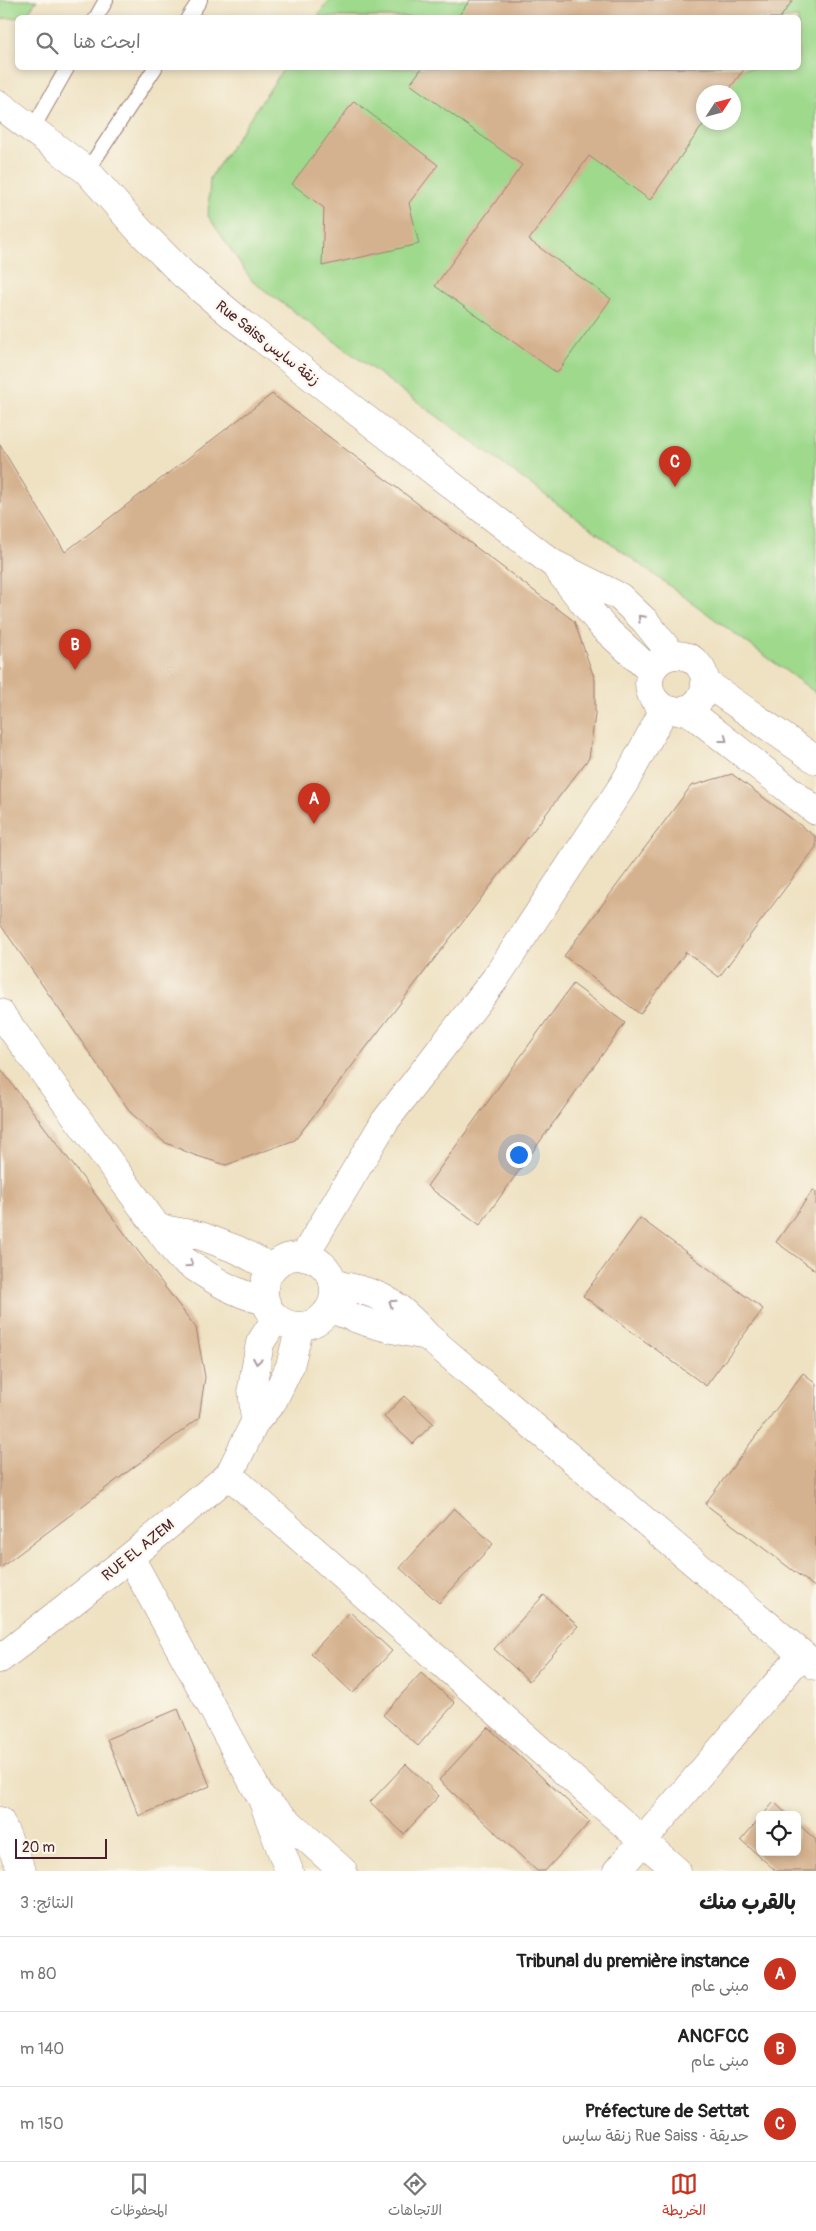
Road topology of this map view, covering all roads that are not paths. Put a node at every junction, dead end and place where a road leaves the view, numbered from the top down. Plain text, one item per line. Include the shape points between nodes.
1 (106, 0) edge
2 (200, 0) edge
3 (98, 15) edge
4 (190, 15) edge
5 (66, 70) edge
6 (155, 70) edge
7 (0, 105) edge
8 (33, 128) junction
9 (87, 171) junction
10 (661, 663) junction
11 (705, 682) junction
12 (675, 709) junction
13 (816, 760) edge
14 (816, 811) edge
15 (0, 1013) edge
16 (158, 1228) junction
17 (304, 1256) junction
18 (272, 1268) junction
19 (332, 1296) junction
20 (280, 1315) junction
21 (229, 1475) junction
22 (130, 1557) junction
23 (0, 1659) edge
24 (809, 1660) edge
25 (262, 1798) junction
26 (0, 1821) edge
27 (643, 1841) junction
28 (22, 1871) edge
29 (289, 1871) edge
30 (344, 1871) edge
31 (617, 1871) edge
32 (677, 1871) edge

1 - 3 lane
2 - 4 lane
5 - 8 lane
6 - 9 lane
7 - 8 street, Rue Saiss زنقة سايس
8 - 9 street, Rue Saiss زنقة سايس
9 - 10 street, Rue Saiss زنقة سايس via 138,230 237,320 552,563 620,597 645,621
10 - 11 street via 681,655 690,658 703,672
10 - 12 street via 649,682 651,693 656,702
11 - 12 street via 700,700
11 - 13 street
12 -> 14 street
12 - 17 street via 494,978 385,1121
15 - 16 street
16 - 18 street via 201,1236
16 -> 20 street via 179,1257 218,1284
17 - 18 street via 287,1258
17 - 19 street via 318,1261 328,1271
18 - 20 street via 264,1284
19 - 20 street via 318,1321
19 - 24 street via 364,1290 389,1300 427,1336
20 - 21 street, RUE EL AZEM via 260,1343 252,1388 256,1422
21 - 22 street, RUE EL AZEM
21 - 27 street
22 - 23 street, RUE EL AZEM
22 - 25 street
24 - 27 street
25 - 29 street
25 - 30 street
26 - 28 street
27 - 31 street
27 - 32 street

